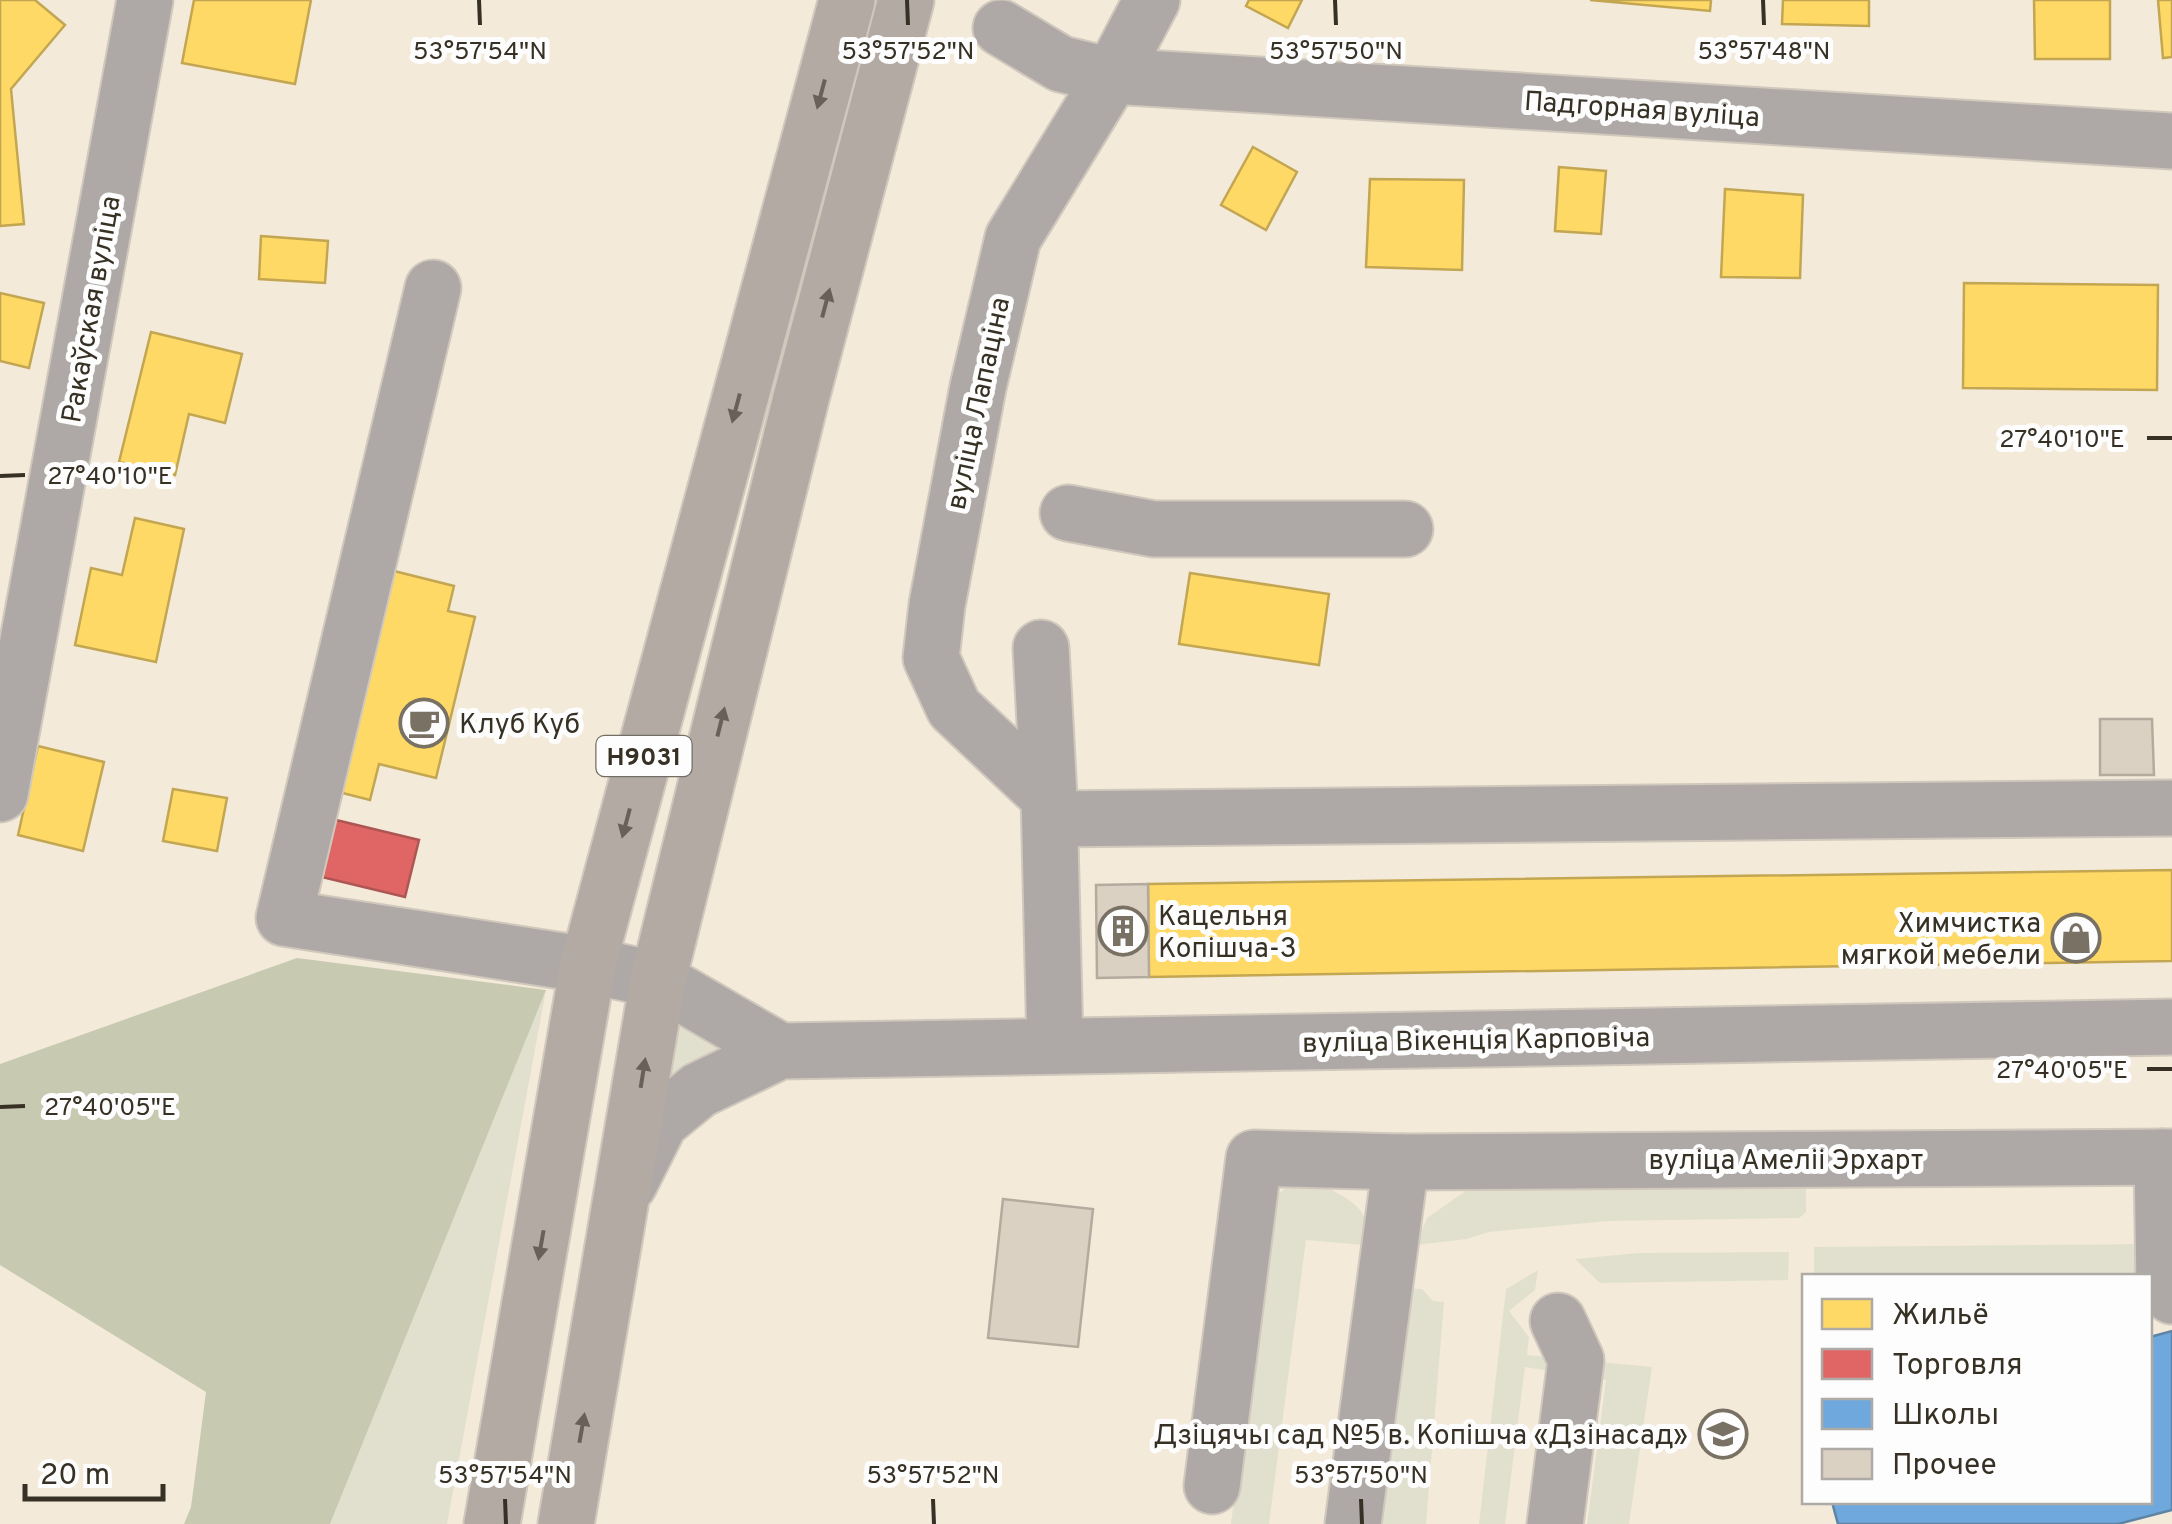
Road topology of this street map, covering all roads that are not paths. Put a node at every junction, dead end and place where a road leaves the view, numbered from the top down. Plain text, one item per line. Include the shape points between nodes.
1 (145, 0) edge
2 (847, 0) edge
3 (906, 0) edge
4 (1152, 0) edge
5 (1001, 28) dead end
6 (1112, 76) junction
7 (2172, 141) edge
8 (433, 288) dead end
9 (1068, 514) dead end
10 (1405, 529) dead end
11 (1041, 648) dead end
12 (0, 794) edge
13 (1050, 808) junction
14 (2172, 808) edge
15 (588, 965) junction
16 (658, 980) junction
17 (2172, 1028) edge
18 (1055, 1046) junction
19 (780, 1050) junction
20 (2167, 1157) edge
21 (1401, 1162) junction
22 (551, 1188) junction
23 (622, 1199) junction
24 (2172, 1296) edge
25 (1558, 1321) dead end
26 (1212, 1486) dead end
27 (492, 1524) edge
28 (566, 1524) edge
29 (1354, 1524) edge
30 (1555, 1524) edge

1 - 12 street, Ракаўская вуліца
2 -> 15 main road, Н9031
16 -> 3 main road, Н9031
4 - 6 street, вуліца Лапаціна
5 - 6 street, Падгорная вуліца via 1061,64
6 - 7 street, Падгорная вуліца
6 - 13 street, вуліца Лапаціна via 1014,238 978,387 932,658 954,708
8 - 15 street via 284,918
9 - 10 street via 1154,529
11 - 13 street
13 - 14 street
13 - 18 street
15 - 16 street
15 - 22 main road, Н9031
16 - 19 street
23 -> 16 main road, Н9031
17 - 18 street, вуліца Вікенція Карповіча
18 - 19 street, вуліца Вікенція Карповіча via 958,1026
19 - 23 street via 698,1090 660,1122
20 - 21 street, вуліца Амеліі Эрхарт
20 - 24 street via 2164,1285
21 - 26 street, вуліца Амеліі Эрхарт via 1254,1158
21 - 29 street
22 - 23 main road
22 -> 27 main road, Н9031
28 -> 23 main road, Н9031
25 - 30 street via 1576,1360

